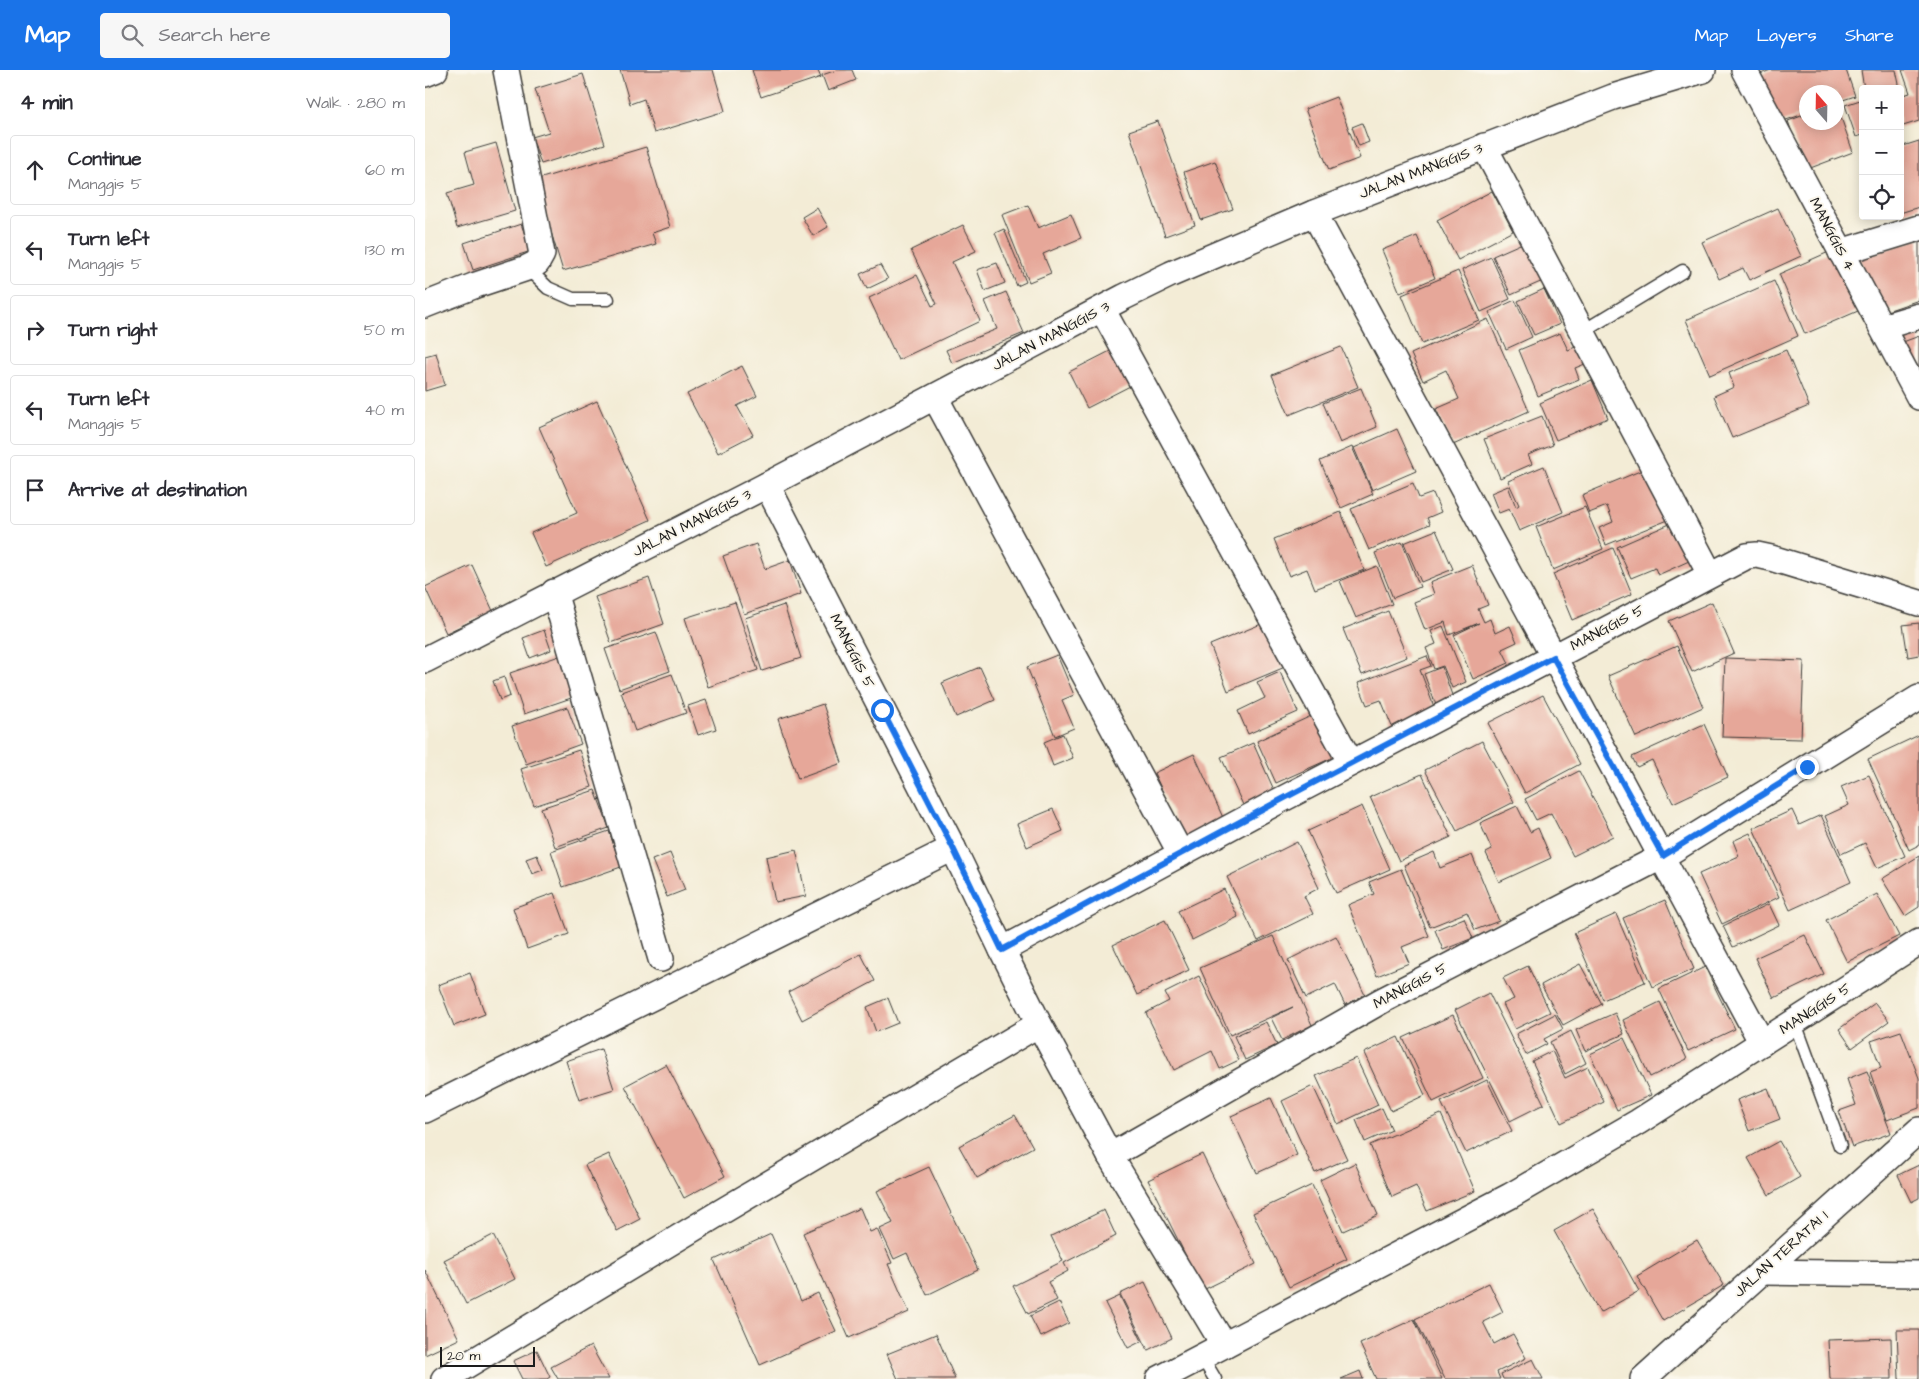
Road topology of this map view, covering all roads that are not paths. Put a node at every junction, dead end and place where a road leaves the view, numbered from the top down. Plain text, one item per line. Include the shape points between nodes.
1 (435, 70) edge
2 (505, 70) edge
3 (1703, 70) edge
4 (1744, 70) edge
5 (425, 74) edge
6 (1484, 146) junction
7 (1314, 213) junction
8 (1919, 228) edge
9 (1841, 252) junction
10 (527, 268) junction
11 (1683, 271) dead end
12 (608, 299) dead end
13 (425, 305) edge
14 (1102, 309) junction
15 (1919, 316) edge
16 (1882, 328) junction
17 (1582, 332) junction
18 (935, 397) junction
19 (1919, 397) edge
20 (767, 485) junction
21 (1710, 574) junction
22 (554, 592) junction
23 (1919, 603) edge
24 (1553, 657) junction
25 (425, 660) edge
26 (1919, 698) edge
27 (1351, 764) junction
28 (953, 848) junction
29 (1181, 854) junction
30 (1663, 856) junction
31 (1919, 942) edge
32 (1002, 950) junction
33 (661, 959) dead end
34 (1795, 1023) junction
35 (1039, 1024) junction
36 (1762, 1043) junction
37 (425, 1110) edge
38 (1919, 1130) edge
39 (1840, 1146) dead end
40 (1110, 1156) junction
41 (1761, 1272) junction
42 (1919, 1274) edge
43 (1224, 1345) junction
44 (1202, 1357) junction
45 (444, 1379) edge
46 (1159, 1379) edge
47 (1215, 1379) edge
48 (1643, 1379) edge

1 - 5 street
2 - 10 street via 541,244 542,254 537,263
3 - 6 street, JALAN MANGGIS 3 via 1613,97
4 - 9 street, MANGGIS 4
6 - 7 street, JALAN MANGGIS 3
6 - 17 street
7 - 14 street, JALAN MANGGIS 3 via 1171,274
7 - 24 street
8 - 9 street
9 - 16 street, MANGGIS 4
10 - 12 lane via 548,288 573,299
10 - 13 street
11 - 17 lane
14 - 18 street, JALAN MANGGIS 3
14 - 27 street
15 - 16 street
16 - 19 street, MANGGIS 4
17 - 21 street
18 - 20 street, JALAN MANGGIS 3
18 - 29 street
20 - 22 street, JALAN MANGGIS 3
20 - 28 street, MANGGIS 5
21 - 23 street, MANGGIS 5 via 1747,556 1757,555
21 - 24 street, MANGGIS 5
22 - 25 street, JALAN MANGGIS 3
22 - 33 street
24 - 27 street, MANGGIS 5
24 - 30 street
26 - 30 street, MANGGIS 5
27 - 29 street, MANGGIS 5
28 - 32 street, MANGGIS 5
28 - 37 street
29 - 32 street, MANGGIS 5
30 - 36 street
30 - 40 street, MANGGIS 5 via 1381,1000
31 - 34 street, MANGGIS 5
32 - 35 street
34 - 36 street, MANGGIS 5
34 - 39 lane
35 - 40 street
35 - 45 street
36 - 43 street, MANGGIS 5 via 1638,1122 1510,1196
38 - 41 street, JALAN TERATAI 1
40 - 43 street
41 - 42 street
41 - 48 street, JALAN TERATAI 1
43 - 44 street, MANGGIS 5
44 - 46 street, MANGGIS 5
44 - 47 lane

